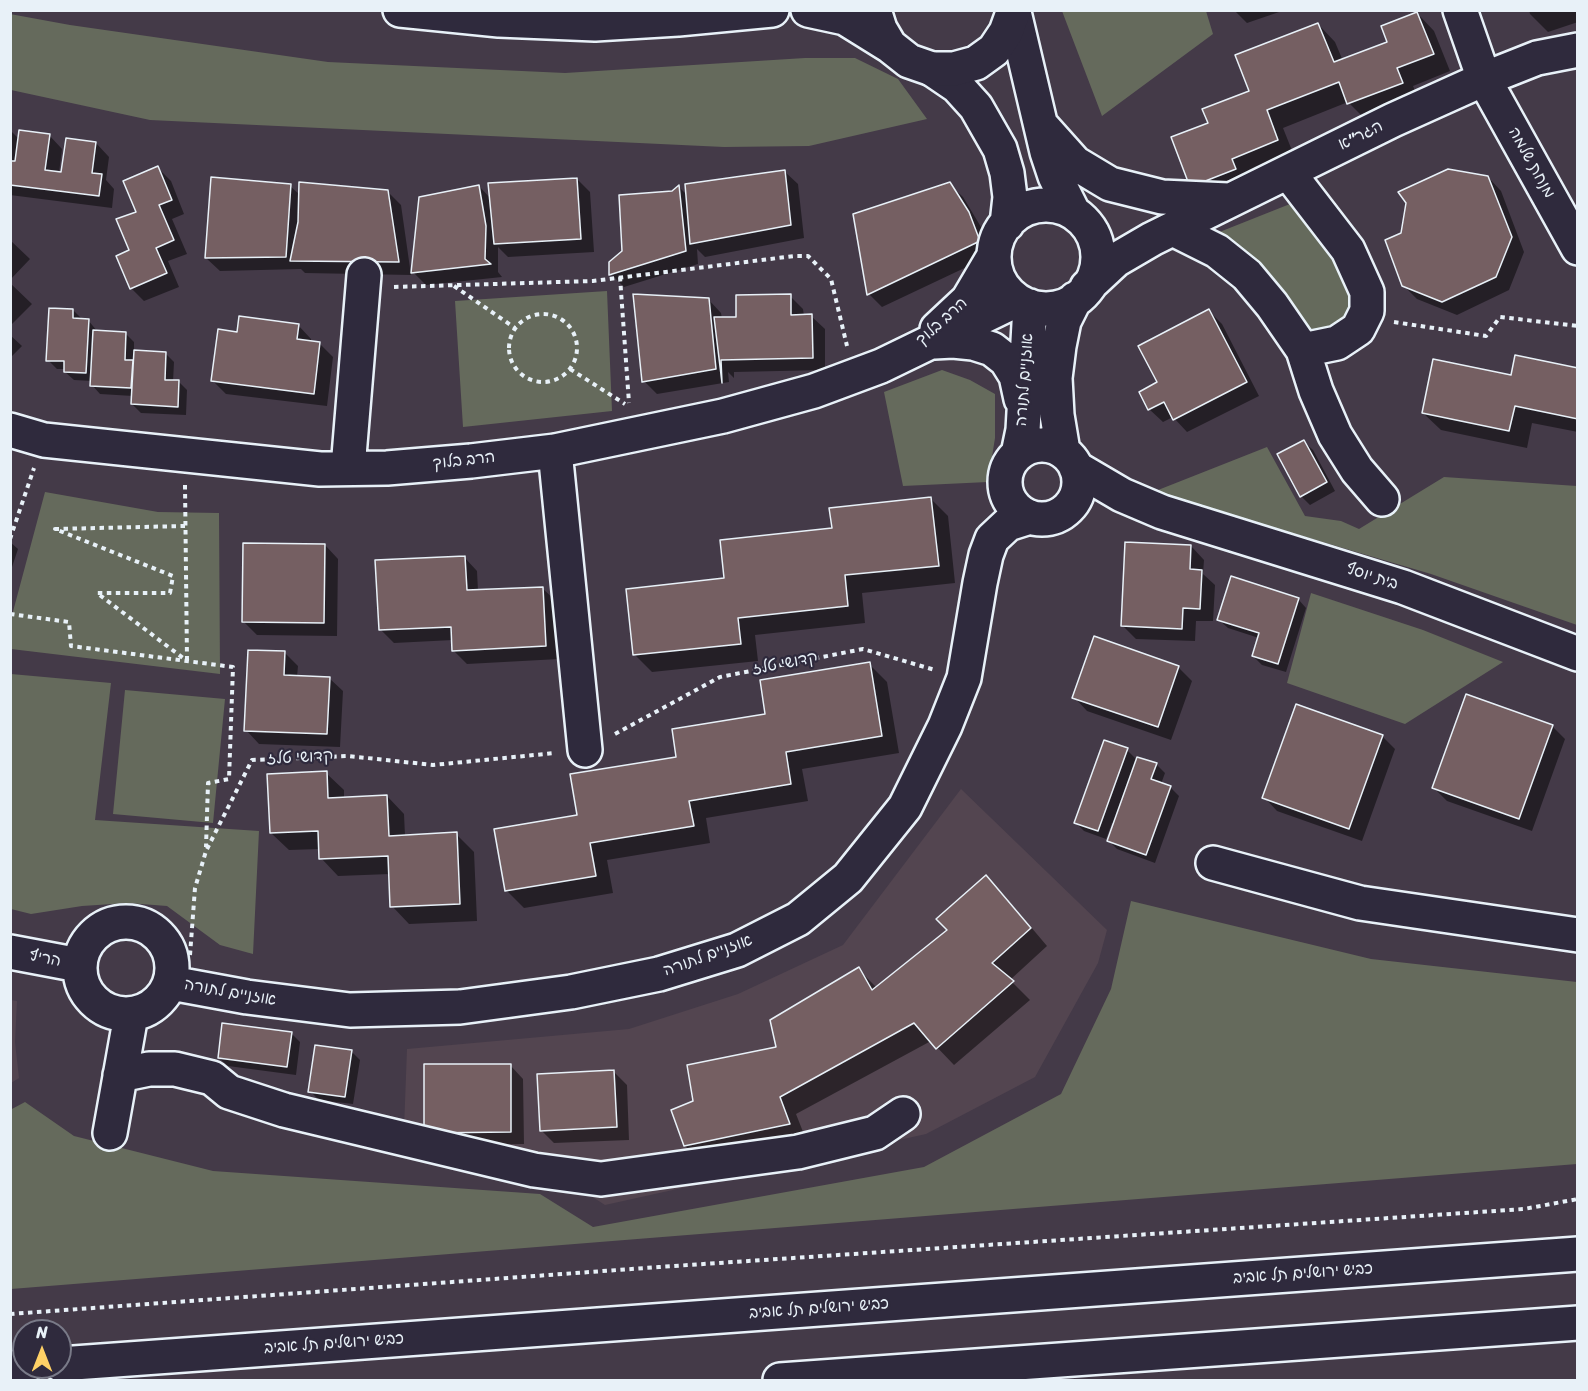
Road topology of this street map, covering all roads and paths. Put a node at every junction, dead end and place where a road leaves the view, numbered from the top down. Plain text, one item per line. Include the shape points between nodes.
1 (400, 10) edge
2 (772, 10) edge
3 (808, 10) edge
4 (874, 10) edge
5 (1460, 10) edge
6 (762, 11) edge
7 (1014, 11) edge
8 (891, 46) junction
9 (1578, 50) edge
10 (932, 69) junction
11 (1484, 79) junction
12 (1041, 125) junction
13 (1288, 172) junction
14 (1232, 200) junction
15 (1073, 212) junction
16 (1007, 224) junction
17 (1163, 234) junction
18 (1095, 239) junction
19 (1578, 248) edge
20 (994, 256) junction
21 (620, 277) junction
22 (363, 281) joint
23 (454, 285) junction
24 (1081, 293) junction
25 (1023, 304) junction
26 (1364, 318) junction
27 (1578, 326) edge
28 (516, 327) junction
29 (918, 348) junction
30 (1303, 350) junction
31 (570, 369) junction
32 (854, 376) junction
33 (1024, 410) junction
34 (10, 430) edge
35 (44, 440) junction
36 (555, 451) junction
37 (1018, 454) junction
38 (184, 456) junction
39 (1069, 459) junction
40 (348, 468) junction
41 (1382, 499) dead end
42 (1162, 512) junction
43 (1045, 516) junction
44 (185, 526) junction
45 (10, 539) edge
46 (10, 614) edge
47 (1578, 654) edge
48 (187, 661) junction
49 (964, 678) junction
50 (585, 750) junction
51 (206, 851) junction
52 (1213, 863) dead end
53 (1578, 935) edge
54 (10, 952) edge
55 (79, 965) junction
56 (179, 984) junction
57 (131, 1015) junction
58 (120, 1075) junction
59 (903, 1114) dead end
60 (110, 1133) dead end
61 (1578, 1199) edge
62 (1578, 1254) edge
63 (10, 1314) edge
64 (1578, 1323) edge
65 (72, 1363) edge
66 (780, 1380) edge

1 - 6 main road via 595,24
2 - 6 main road
3 - 8 main road via 845,18
4 - 8 main road
5 - 11 main road, מנחת שלמה
7 - 10 main road via 994,50 976,63
7 - 12 main road
8 - 10 main road via 909,61
9 - 11 main road, הגר"א via 1537,58
10 - 16 main road via 957,86 976,107 1000,149 1010,197
11 - 13 main road, הגר"א
11 - 19 main road, מנחת שלמה
12 - 14 main road via 1075,163 1110,184 1162,197
12 - 15 main road via 1055,176
13 - 14 main road, הגר"א
13 - 26 main road via 1352,258 1367,292
14 - 17 main road, הגר"א
15 - 16 main road via 1040,206 1023,211
15 - 18 main road
16 - 20 main road via 1000,233
17 - 18 main road, הגר"א via 1134,243
17 - 24 main road, הגר"א via 1116,260
17 - 30 main road via 1216,251 1247,275
18 - 24 main road via 1095,274
20 - 25 main road via 1005,290
20 - 29 main road, הרב בלוך via 968,300
21 - 23 path
21 - 31 path via 629,406
21 - 32 path via 808,256 831,279
22 - 23 path
22 - 40 main road
23 - 28 path
24 - 25 main road via 1069,304 1051,309
24 - 39 main road, אוזניים לתורה via 1064,321 1055,378 1057,414
25 - 29 main road, הרב בלוך
25 - 33 main road, אוזניים לתורה
26 - 27 path via 1486,336 1500,317
26 - 30 main road via 1358,329 1337,343
28 - 31 path via 536,314 548,314 566,322 577,342 577,354
28 - 31 path via 509,342 509,355 521,375 552,382
29 - 32 main road, הרב בלוך
29 - 33 main road via 963,342 992,349 1006,360 1016,376
30 - 41 main road via 1335,435
32 - 36 main road, הרב בלוך via 723,416
33 - 37 main road, אוזניים לתורה
34 - 35 main road, הרב בלוך
35 - 38 main road, הרב בלוך
35 - 45 path
36 - 40 main road, הרב בלוך via 440,464
36 - 50 main road
37 - 39 main road via 1040,446
37 - 43 main road via 1006,473 1007,495 1012,506
38 - 40 main road, הרב בלוך via 320,469
38 - 44 path
39 - 42 main road via 1122,495
39 - 43 main road via 1078,478 1075,498 1069,508
42 - 43 main road, אוזניים לתורה via 1117,510
42 - 47 main road, בית יוסף via 1402,586
43 - 49 main road, אוזניים לתורה via 1008,524 992,539
44 - 48 path
44 - 48 path via 55,529 173,576 170,593 97,593
46 - 48 path via 69,622 71,646
48 - 51 path via 233,667 229,779 208,783
49 - 50 path, קדושי טלז via 862,649 720,676
49 - 56 main road, אוזניים לתורה via 905,807 848,878 798,918 737,950 659,974 571,992 460,1006 350,1010 247,998
50 - 51 path, קדושי טלז via 433,765 348,756 252,760
51 - 56 path, קדושי טלז via 195,888
52 - 53 main road via 1360,903
54 - 55 main road, הריף
55 - 56 main road via 92,936 120,922 137,922 161,937 170,951
55 - 57 main road via 88,996 100,1008
56 - 57 main road via 147,1011
57 - 58 main road
58 - 59 main road via 175,1069 212,1078 229,1092 284,1110 534,1170 601,1179 798,1152 875,1133
58 - 60 main road
61 - 63 path via 1513,1210
62 - 65 main road, כביש ירושלים תל אביב
64 - 66 main road

